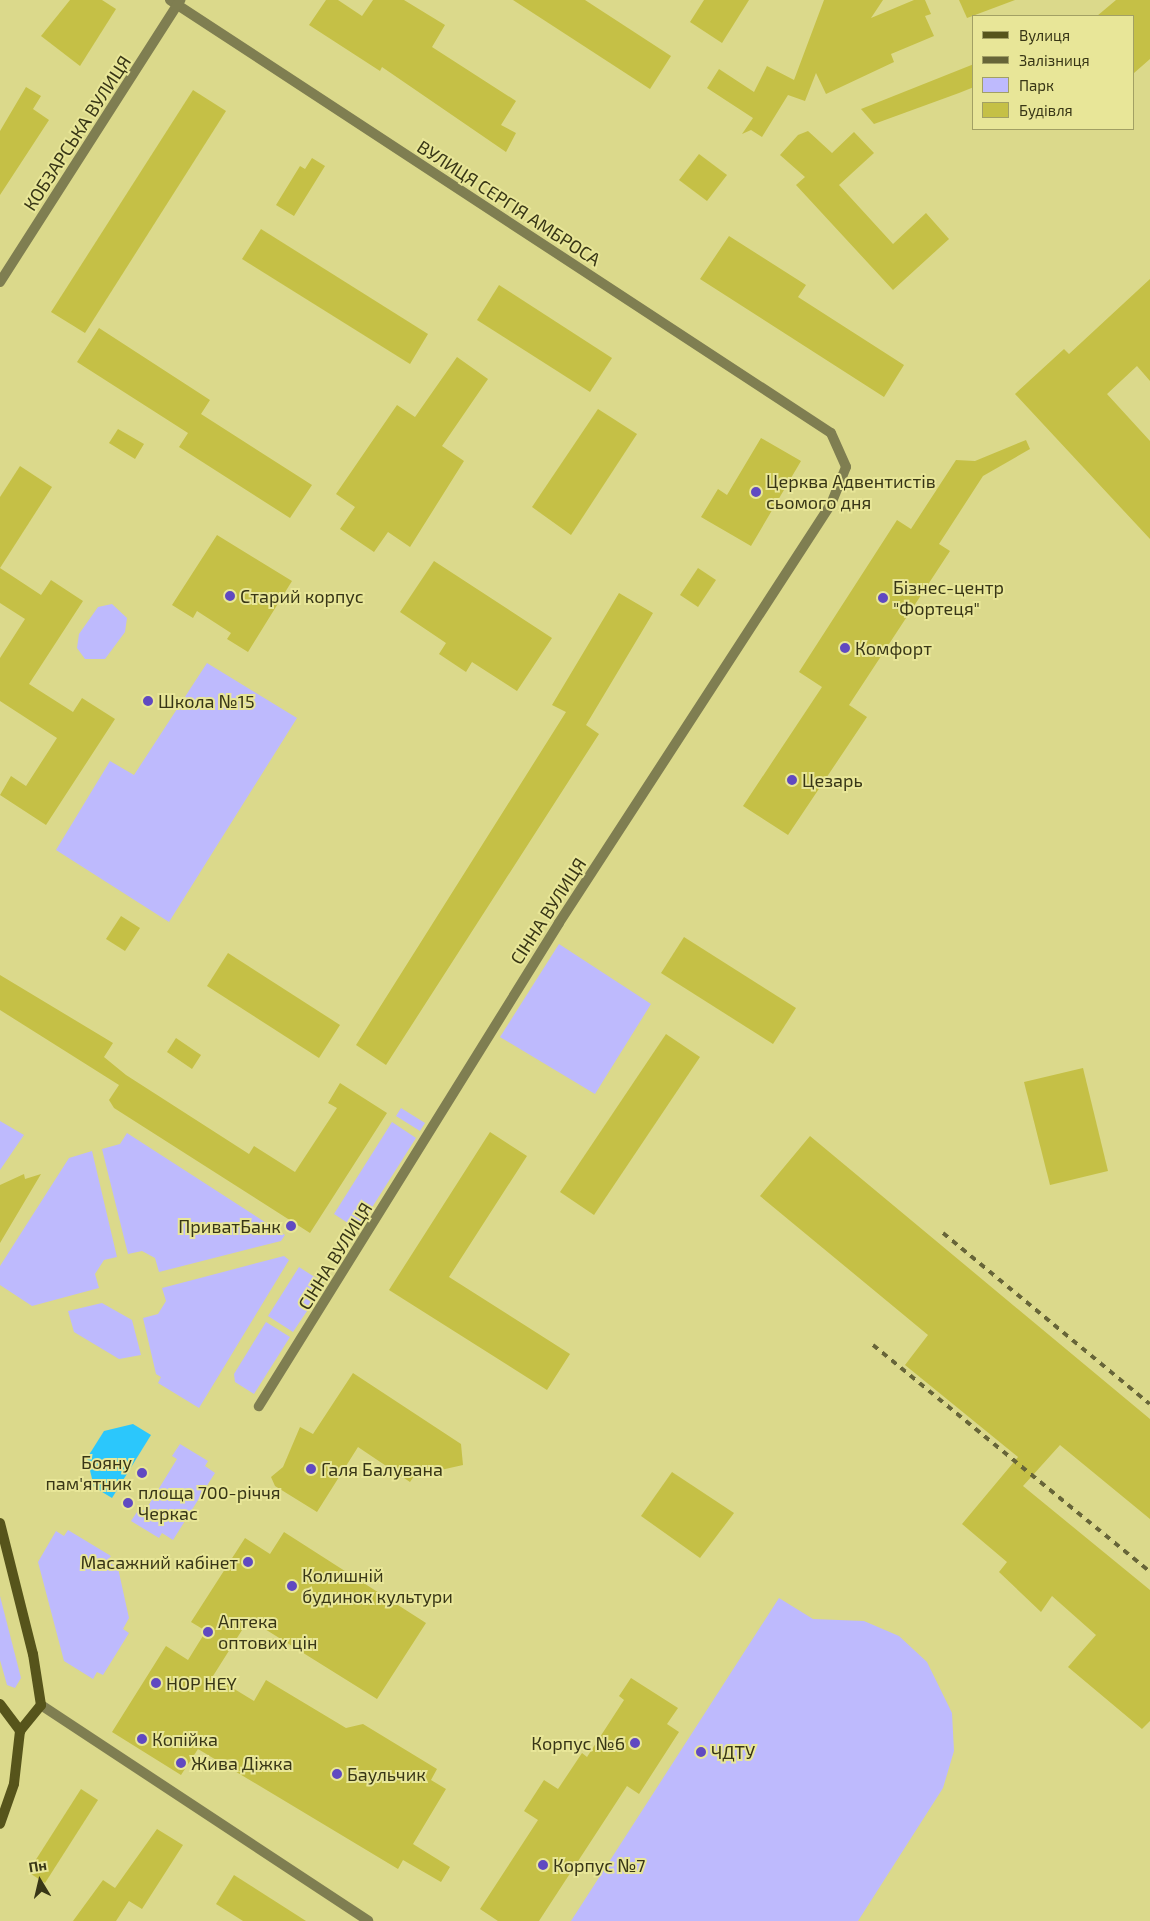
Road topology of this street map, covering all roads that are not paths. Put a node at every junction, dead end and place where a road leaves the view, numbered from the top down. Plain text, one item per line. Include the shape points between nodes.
1 (176, 2) edge
2 (0, 282) edge
3 (831, 433) joint
4 (259, 1406) dead end
5 (0, 1523) edge
6 (0, 1704) edge
7 (41, 1705) junction
8 (20, 1731) junction
9 (0, 1824) edge
10 (368, 1921) edge

1 - 2 street, КОБЗАРСЬКА ВУЛИЦЯ
1 - 3 street, ВУЛИЦЯ СЕРГІЯ АМБРОСА
3 - 4 street, СІННА ВУЛИЦЯ via 846,467 831,504 554,931
5 - 7 main road via 33,1654
6 - 8 main road
7 - 8 main road
7 - 10 street
8 - 9 main road via 14,1784

